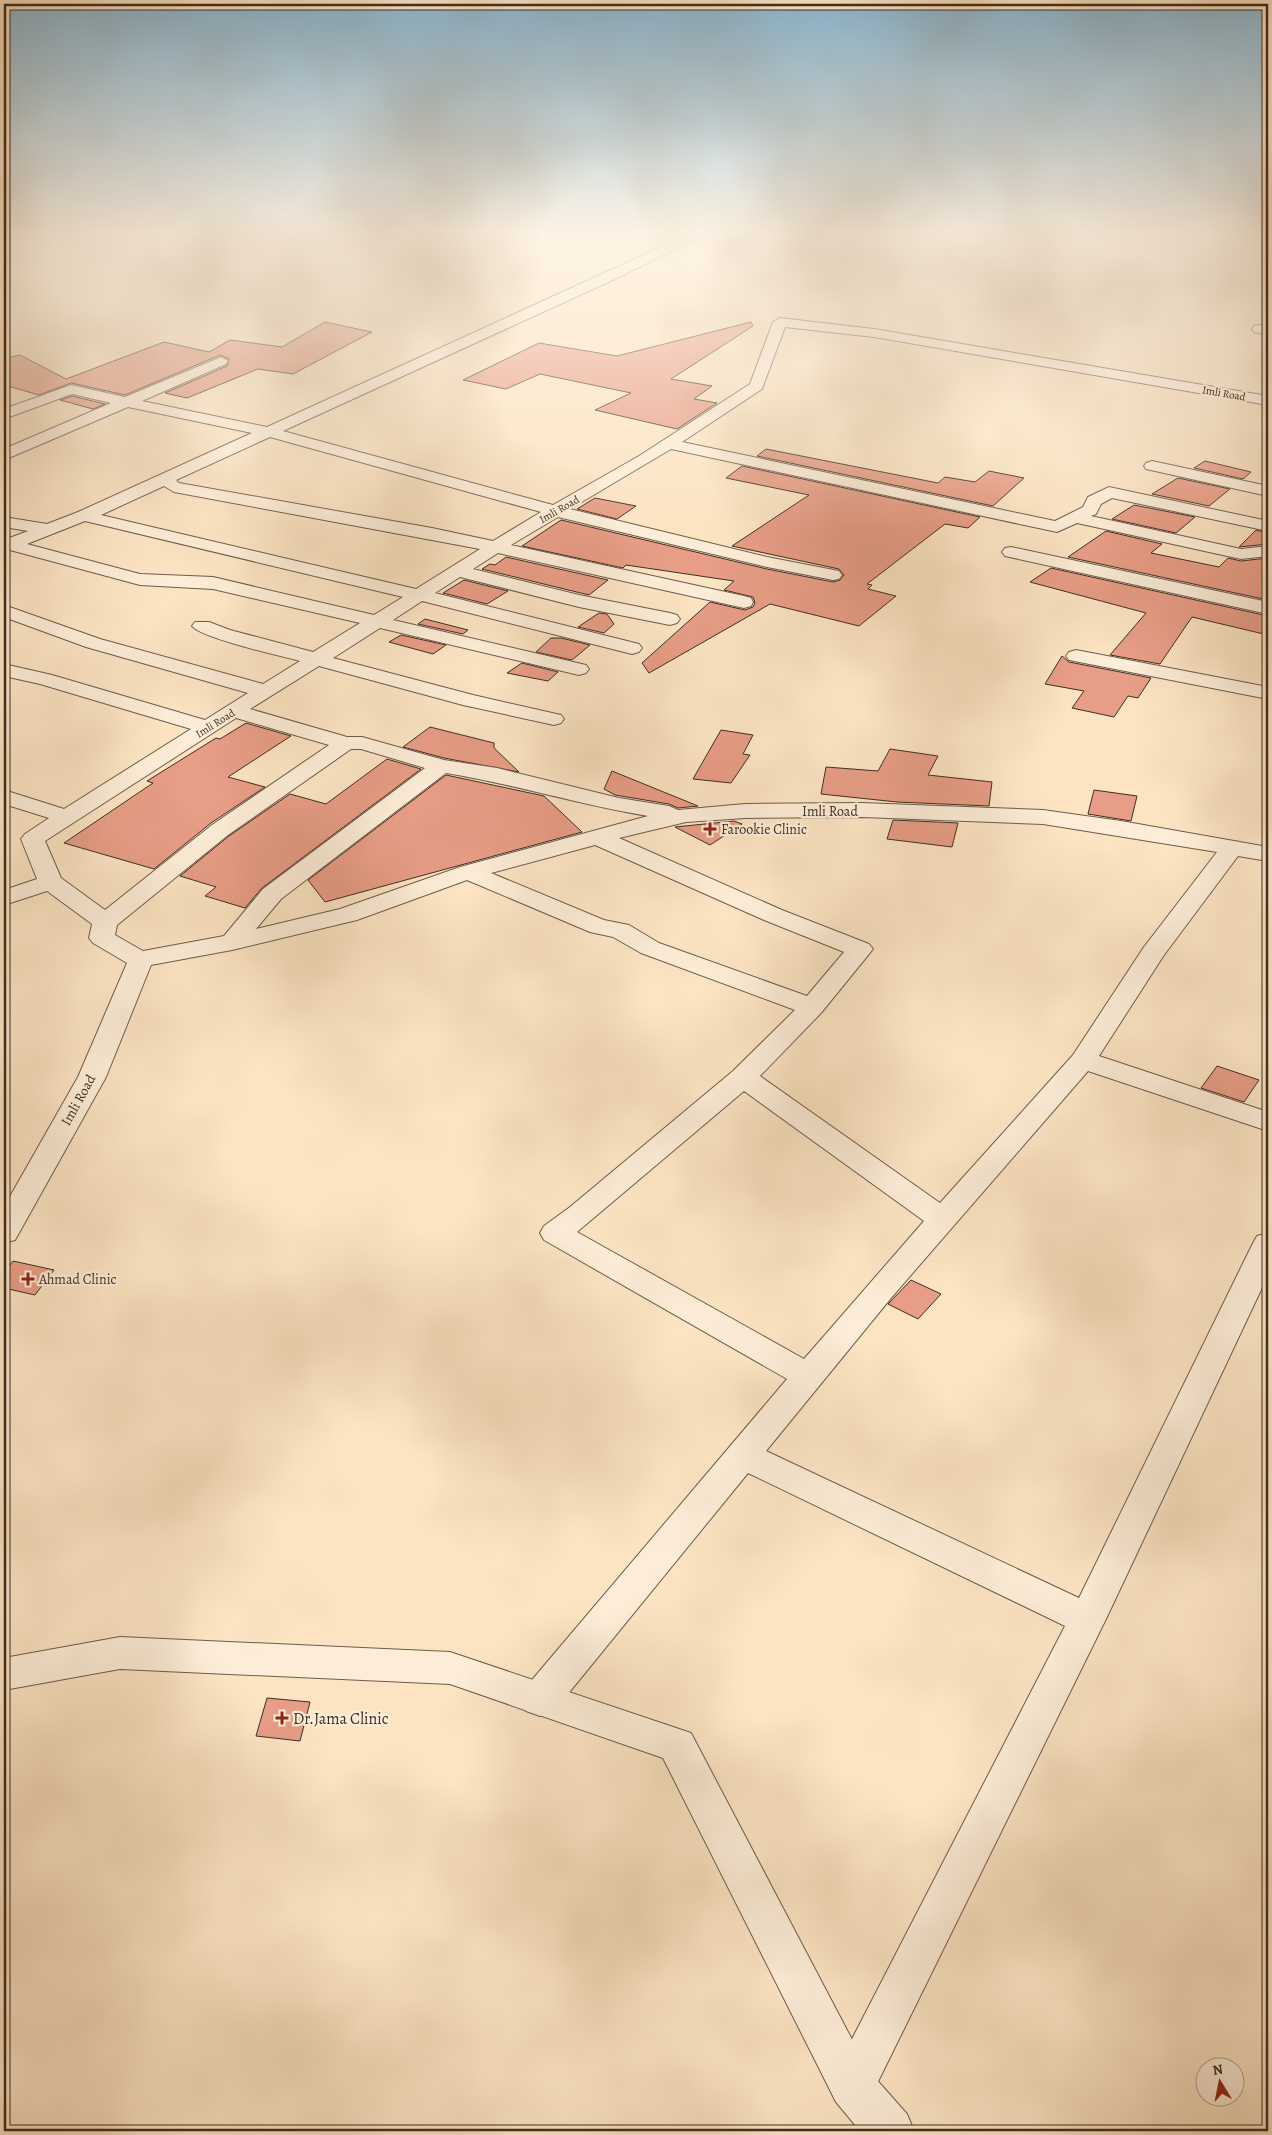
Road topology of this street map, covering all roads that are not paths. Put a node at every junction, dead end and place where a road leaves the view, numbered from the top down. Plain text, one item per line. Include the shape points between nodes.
1 (491, 331) edge
2 (777, 331) edge
3 (854, 331) edge
4 (221, 361) dead end
5 (1268, 400) edge
6 (126, 402) junction
7 (4, 414) edge
8 (268, 432) junction
9 (669, 444) junction
10 (4, 455) edge
11 (1152, 466) dead end
12 (166, 478) junction
13 (1268, 491) edge
14 (556, 511) junction
15 (84, 516) junction
16 (1077, 518) junction
17 (4, 522) edge
18 (1268, 526) edge
19 (48, 530) junction
20 (7, 545) edge
21 (497, 546) junction
22 (1268, 551) edge
23 (1010, 552) dead end
24 (458, 571) junction
25 (833, 575) dead end
26 (420, 594) junction
27 (744, 602) dead end
28 (1268, 608) edge
29 (4, 611) edge
30 (670, 620) dead end
31 (377, 621) junction
32 (202, 626) dead end
33 (632, 648) dead end
34 (1076, 656) dead end
35 (318, 658) junction
36 (579, 669) dead end
37 (4, 670) edge
38 (265, 691) junction
39 (1268, 693) edge
40 (233, 711) junction
41 (554, 719) dead end
42 (208, 727) junction
43 (346, 743) junction
44 (442, 766) junction
45 (4, 797) edge
46 (686, 815) junction
47 (68, 817) junction
48 (597, 836) junction
49 (1231, 848) junction
50 (1268, 854) edge
51 (468, 872) junction
52 (50, 882) junction
53 (4, 898) edge
54 (105, 922) junction
55 (232, 942) junction
56 (140, 960) junction
57 (812, 1007) junction
58 (1083, 1060) junction
59 (743, 1077) junction
60 (1268, 1122) edge
61 (942, 1219) junction
62 (4, 1234) edge
63 (1268, 1244) edge
64 (808, 1376) junction
65 (743, 1455) junction
66 (1087, 1619) junction
67 (4, 1674) edge
68 (540, 1699) junction
69 (852, 2086) junction
70 (890, 2131) edge

1 - 8 street
2 - 9 street, Imli Road via 757,386
3 - 5 street, Imli Road
4 - 6 street
6 - 7 street via 71,389
6 - 8 street
6 - 10 street
8 - 12 street
8 - 14 street
9 - 14 street, Imli Road
9 - 16 street via 1037,524 1057,527
11 - 13 street
12 - 15 street
12 - 21 street via 174,487
14 - 21 street, Imli Road
14 - 25 street
15 - 19 street
15 - 26 street
16 - 18 street via 1109,492
16 - 22 street via 1241,554
17 - 19 street
19 - 20 street
20 - 31 street via 140,579 213,583
21 - 24 street, Imli Road
21 - 27 street
23 - 28 street
24 - 26 street, Imli Road
24 - 30 street
26 - 31 street, Imli Road
26 - 33 street
29 - 38 street via 93,643
31 - 35 street, Imli Road
31 - 36 street
32 - 35 street
34 - 39 street
35 - 38 street, Imli Road
35 - 41 street via 470,701
37 - 42 street
38 - 40 street, Imli Road
40 - 42 street, Imli Road
40 - 43 street
42 - 47 street, Imli Road
43 - 44 street via 362,743
43 - 54 street via 220,830
44 - 46 street via 497,775 619,805
44 - 55 street via 272,894
45 - 47 street
46 - 48 street, Imli Road
46 - 49 street, Imli Road via 746,810 862,810 1042,817
47 - 52 street, Imli Road via 34,839
48 - 51 street, Imli Road
48 - 57 street via 773,916 860,949
49 - 50 street, Imli Road
49 - 58 street via 1153,952
51 - 55 street, Imli Road via 348,915
51 - 57 street via 599,927 620,930 650,948
52 - 53 street
52 - 54 street
54 - 56 street via 102,938
55 - 56 street, Imli Road
56 - 62 street, Imli Road via 92,1077
57 - 59 street
58 - 60 street
58 - 61 street
59 - 61 street
59 - 64 street via 555,1233
61 - 64 street
63 - 66 street
64 - 65 street
65 - 66 street
65 - 68 street
66 - 69 street
67 - 68 street via 120,1653 450,1668
68 - 69 street via 677,1745
69 - 70 street

